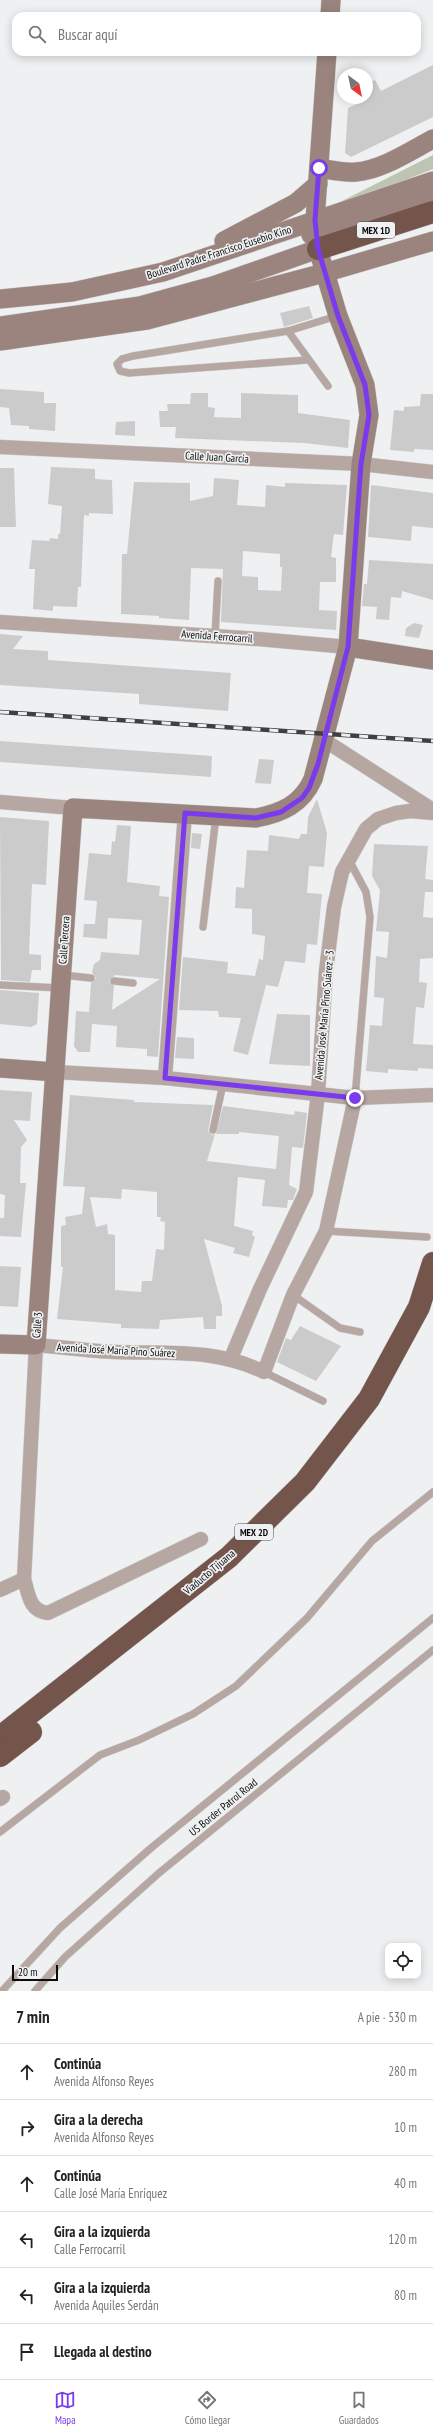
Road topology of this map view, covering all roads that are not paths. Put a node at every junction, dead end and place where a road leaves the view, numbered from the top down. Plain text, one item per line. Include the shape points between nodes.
1 (332, 0) edge
2 (330, 12) edge
3 (327, 56) edge
4 (433, 139) edge
5 (318, 176) junction
6 (433, 181) edge
7 (433, 198) edge
8 (433, 212) edge
9 (317, 234) junction
10 (433, 241) edge
11 (163, 272) junction
12 (324, 274) junction
13 (0, 299) edge
14 (0, 311) edge
15 (338, 316) junction
16 (0, 326) edge
17 (288, 331) junction
18 (0, 341) edge
19 (307, 360) junction
20 (328, 386) dead end
21 (0, 447) edge
22 (361, 464) junction
23 (433, 472) edge
24 (218, 581) dead end
25 (0, 622) edge
26 (215, 636) junction
27 (348, 647) junction
28 (433, 660) edge
29 (324, 740) junction
30 (0, 802) edge
31 (73, 808) junction
32 (433, 812) edge
33 (185, 813) junction
34 (216, 816) junction
35 (349, 860) junction
36 (204, 927) dead end
37 (91, 978) dead end
38 (114, 981) dead end
39 (61, 982) junction
40 (133, 983) dead end
41 (0, 985) edge
42 (0, 1068) edge
43 (55, 1072) junction
44 (165, 1078) junction
45 (223, 1084) junction
46 (318, 1094) junction
47 (433, 1094) edge
48 (355, 1098) junction
49 (213, 1130) dead end
50 (326, 1231) junction
51 (427, 1237) dead end
52 (433, 1263) edge
53 (293, 1295) junction
54 (433, 1302) edge
55 (360, 1332) dead end
56 (0, 1344) edge
57 (36, 1345) junction
58 (237, 1361) junction
59 (261, 1370) junction
60 (323, 1401) dead end
61 (433, 1492) edge
62 (201, 1539) dead end
63 (24, 1580) junction
64 (0, 1590) edge
65 (433, 1618) edge
66 (433, 1650) edge
67 (0, 1737) edge
68 (0, 1756) edge
69 (0, 1832) edge
70 (2, 1991) edge
71 (35, 1991) edge

1 - 2 main road
3 - 5 main road
4 - 5 main road via 381,165 363,171
5 - 9 main road
5 - 11 main road via 296,203
6 - 9 main road, Boulevard Padre Francisco Eusebio Kino
7 - 9 main road
8 - 9 highway, MEX 1D
9 - 11 main road, Boulevard Padre Francisco Eusebio Kino
9 - 12 main road
9 - 14 main road via 145,289 72,304
9 - 16 main road via 213,286 140,306
10 - 12 main road
11 - 13 main road, Boulevard Padre Francisco Eusebio Kino via 72,292
12 - 15 main road
12 - 18 main road via 146,320
15 - 17 lane
15 - 22 main road via 365,385 369,415
17 - 19 lane
17 - 19 lane via 133,356 122,359 117,364 120,371 130,373
19 - 20 lane
21 - 22 street, Calle Juan García
22 - 23 street, Calle Juan García
22 - 27 main road
24 - 26 lane
25 - 26 street, Avenida Ferrocarril
26 - 27 street, Avenida Ferrocarril
27 - 28 main road, Avenida Ferrocarril
27 - 29 main road
29 - 32 street
29 - 34 main road via 309,788 302,798 281,812 256,818
30 - 31 street
31 - 33 main road
31 - 39 main road, Calle Tercera
32 - 35 street, Avenida José María Pino Suárez - 3 via 410,811 378,819 366,828
33 - 34 main road
33 - 44 street
34 - 36 lane
35 - 46 street, Avenida José María Pino Suárez - 3 via 342,872 334,907 326,971
35 - 48 lane via 366,892 370,917
37 - 39 lane
38 - 40 lane
39 - 41 lane
39 - 43 main road, Calle Tercera
42 - 43 main road
43 - 44 street
43 - 57 main road, Calle 3
44 - 45 street
45 - 46 street
45 - 49 lane
46 - 48 street
46 - 58 street, Avenida José María Pino Suárez - 3 via 306,1192 260,1289
47 - 48 street
48 - 50 street
50 - 51 lane
50 - 53 street
52 - 67 highway, Viaducto Tijuana / MEX 2D via 419,1307 369,1398 305,1482 229,1557
53 - 55 lane via 340,1328
53 - 59 street
54 - 68 highway, Viaducto Tijuana / MEX 2D via 391,1387 332,1467 282,1522 174,1619
56 - 57 main road, Avenida José María Pino Suárez
57 - 58 street, Avenida José María Pino Suárez via 114,1352 208,1354
57 - 63 street, Calle 3
58 - 59 street, Avenida José María Pino Suárez
59 - 60 lane
61 - 69 lane via 372,1541 307,1618 236,1686 193,1714 139,1740 100,1755
62 - 63 street, Calle 3 via 48,1613 38,1612 32,1607
63 - 64 street
65 - 70 lane via 151,1848 60,1928
66 - 71 lane, US Border Patrol Road via 159,1873 65,1957

